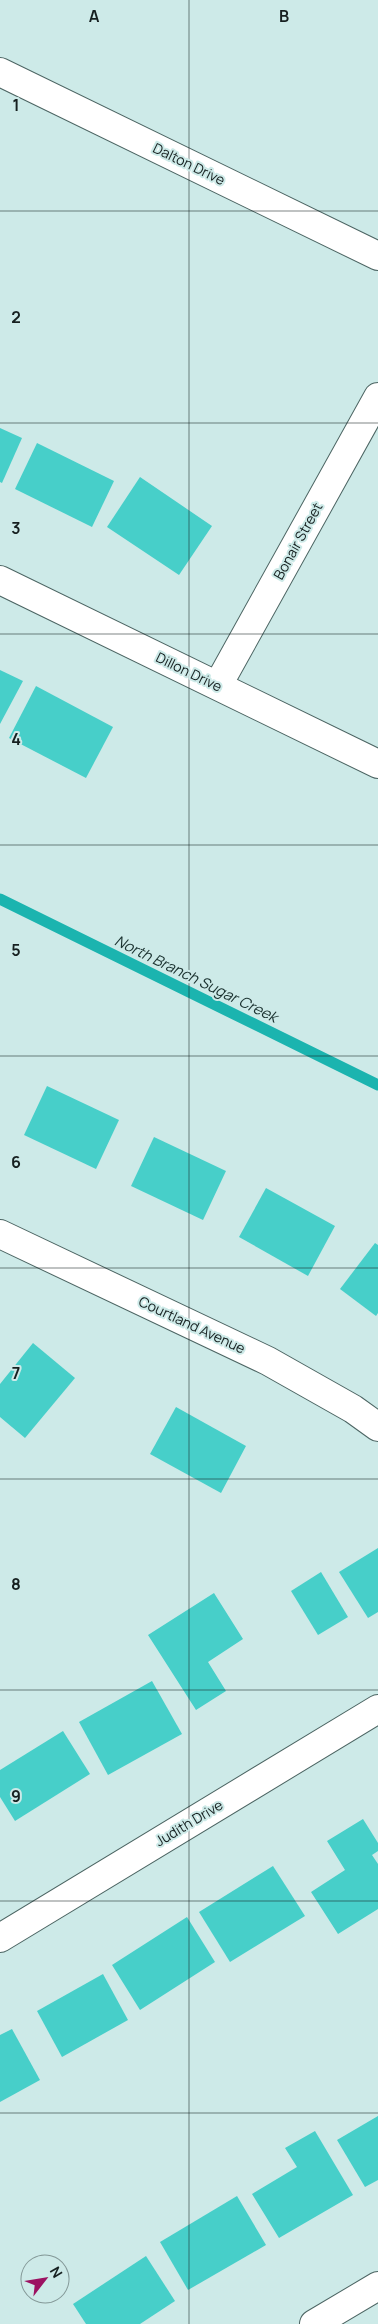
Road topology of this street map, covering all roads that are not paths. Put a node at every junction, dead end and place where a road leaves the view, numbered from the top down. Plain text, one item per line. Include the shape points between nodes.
1 (0, 72) edge
2 (378, 256) edge
3 (378, 398) edge
4 (0, 580) edge
5 (218, 686) junction
6 (378, 764) edge
7 (0, 1234) edge
8 (378, 1427) edge
9 (378, 1709) edge
10 (0, 1938) edge
11 (378, 2286) edge
12 (314, 2324) edge

1 - 2 street, Dalton Drive
3 - 5 street, Bonair Street
4 - 5 street, Dillon Drive
5 - 6 street, Dillon Drive
7 - 8 street, Courtland Avenue via 268,1361 353,1409
9 - 10 street, Judith Drive
11 - 12 street

